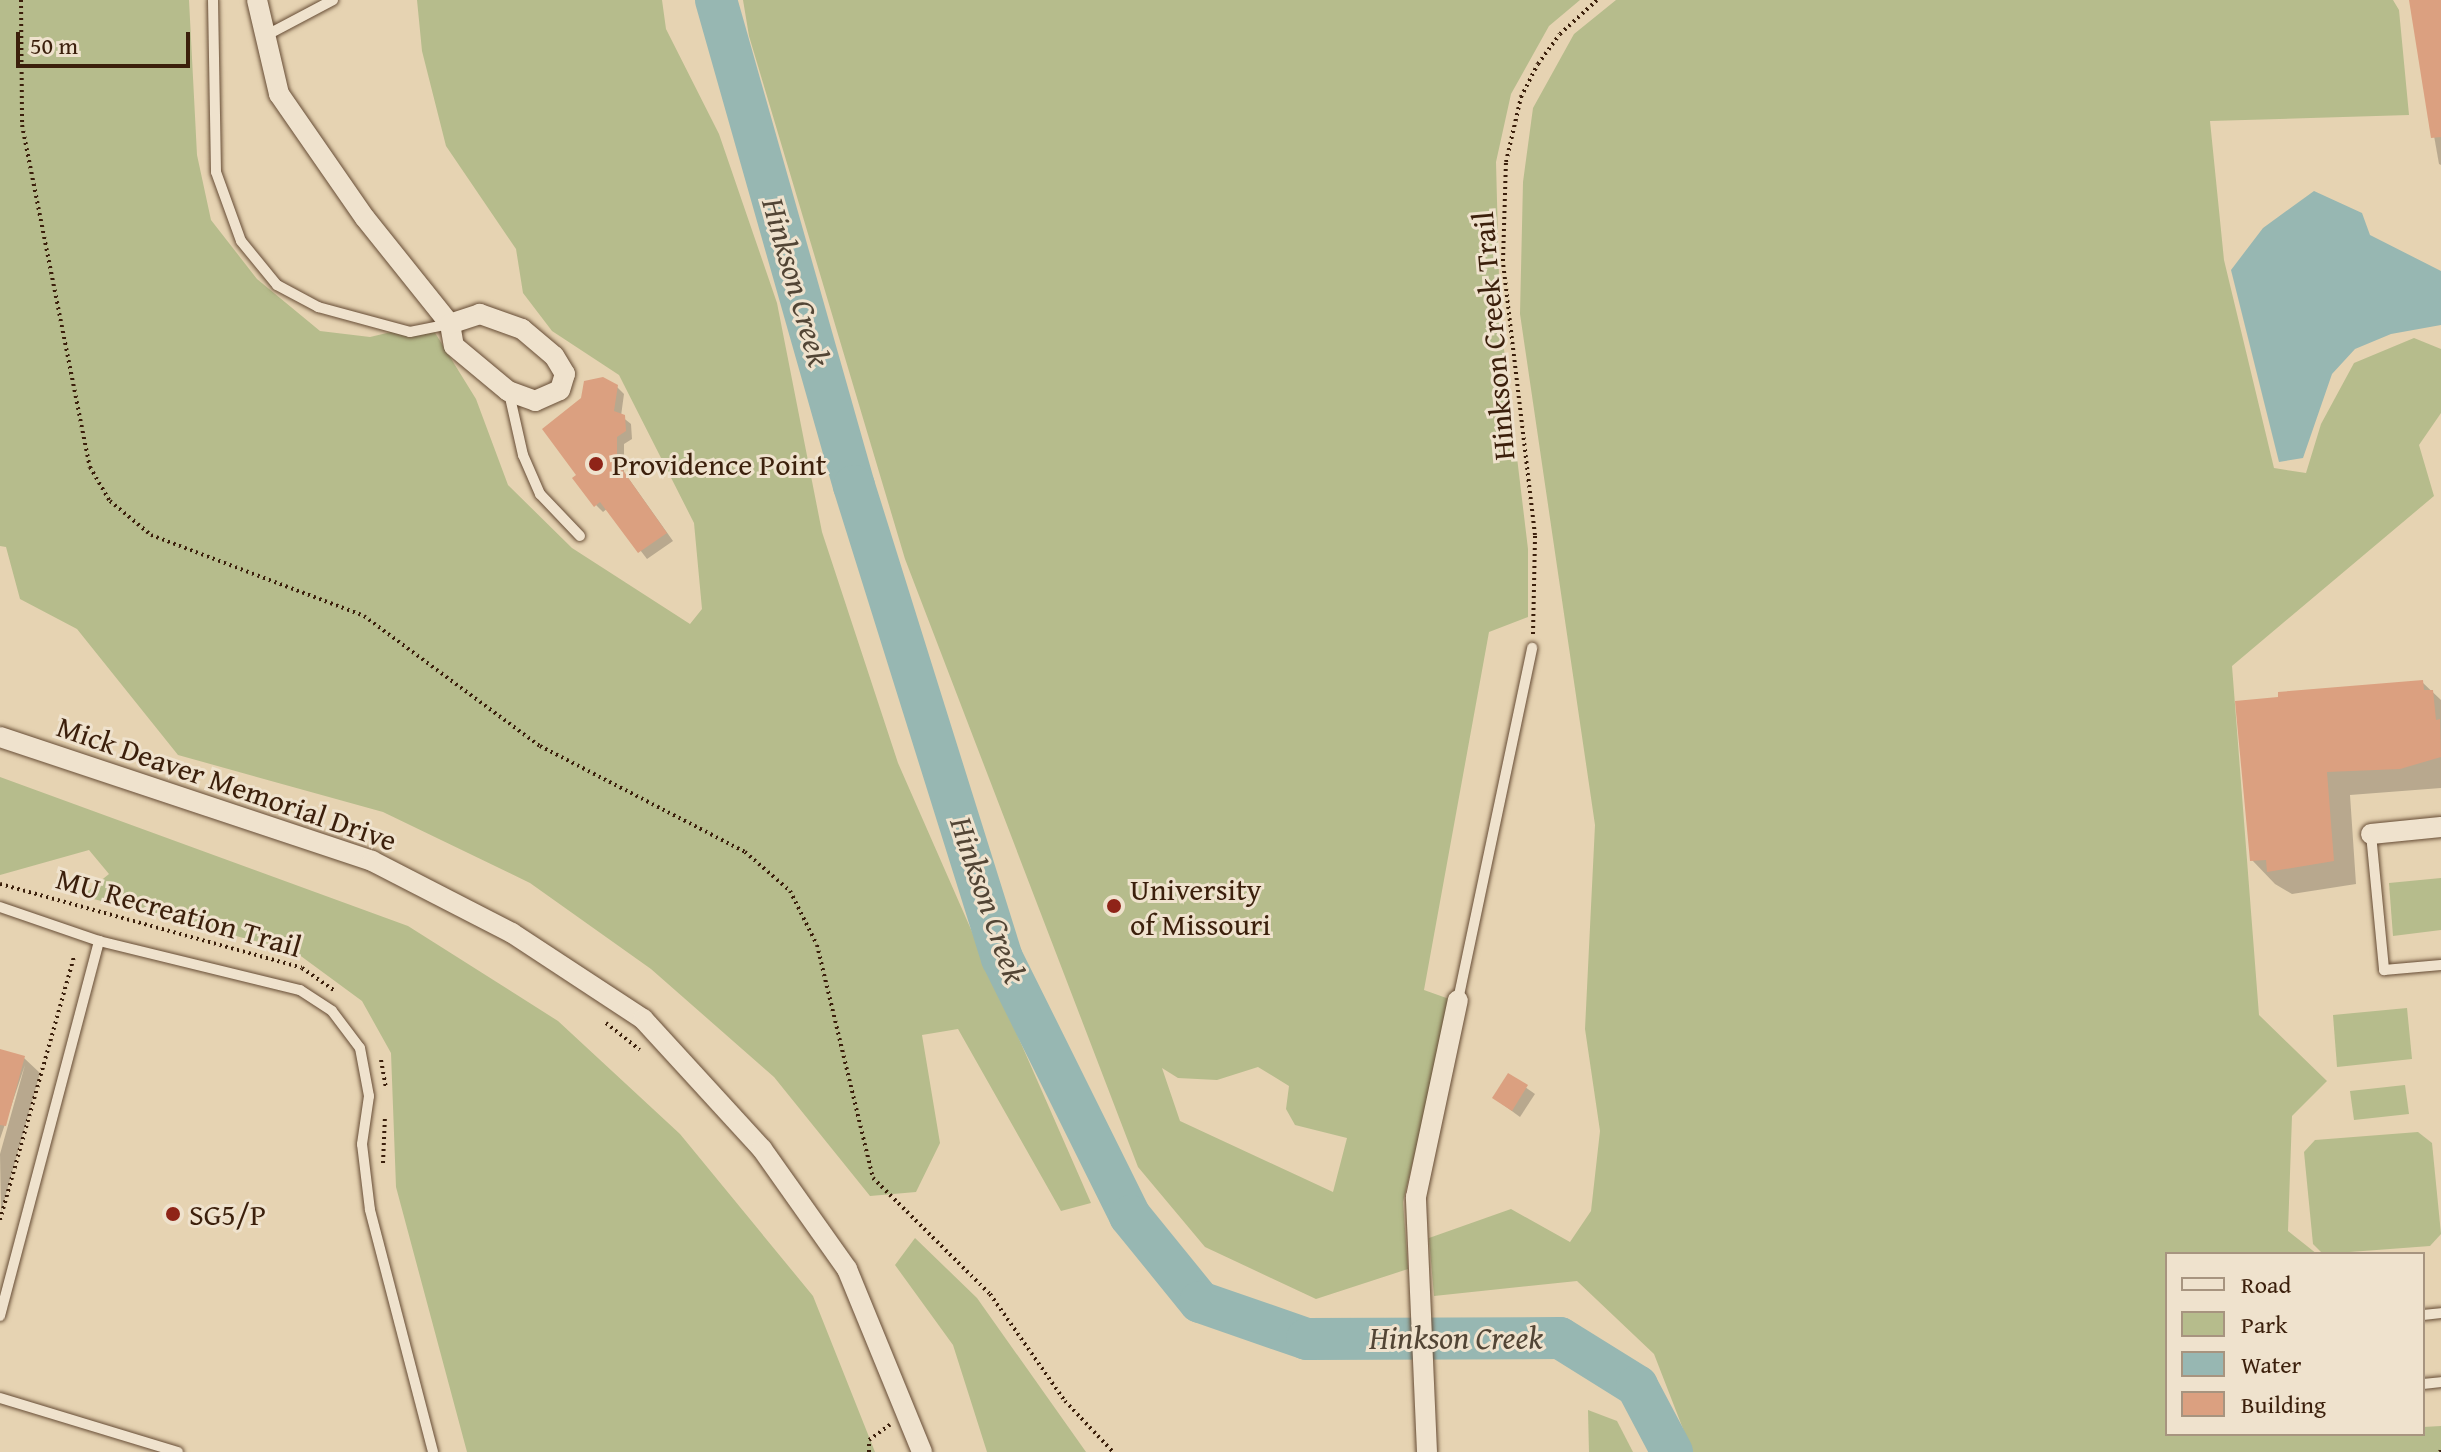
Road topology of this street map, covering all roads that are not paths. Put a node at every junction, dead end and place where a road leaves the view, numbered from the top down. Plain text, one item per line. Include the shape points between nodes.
1 (213, 0) edge
2 (257, 0) edge
3 (333, 0) edge
4 (263, 37) junction
5 (450, 324) junction
6 (508, 391) junction
7 (580, 536) dead end
8 (1532, 648) road end
9 (0, 737) edge
10 (2441, 827) edge
11 (2371, 834) joint
12 (0, 907) edge
13 (99, 941) junction
14 (2441, 965) edge
15 (1458, 1000) joint
16 (0, 1316) edge
17 (0, 1398) edge
18 (178, 1452) edge
19 (433, 1452) edge
20 (922, 1452) edge
21 (1427, 1452) edge

1 - 5 lane via 216,172 241,241 277,285 318,307 410,332
2 - 4 street
3 - 4 lane
4 - 5 street via 279,94 365,218
5 - 6 street via 454,346
5 - 6 street via 480,314 522,329 554,356 565,374 560,390 549,397 535,401
6 - 7 lane via 523,455 540,494
8 - 15 lane
9 - 20 street, Mick Deaver Memorial Drive via 372,861 512,933 643,1019 762,1149 847,1269 898,1418
10 - 11 street
11 - 14 lane via 2384,970
12 - 13 lane
13 - 16 lane
13 - 19 lane via 300,990 332,1011 360,1048 369,1096 362,1144 370,1210
15 - 21 street via 1421,1169 1415,1233
17 - 18 lane

